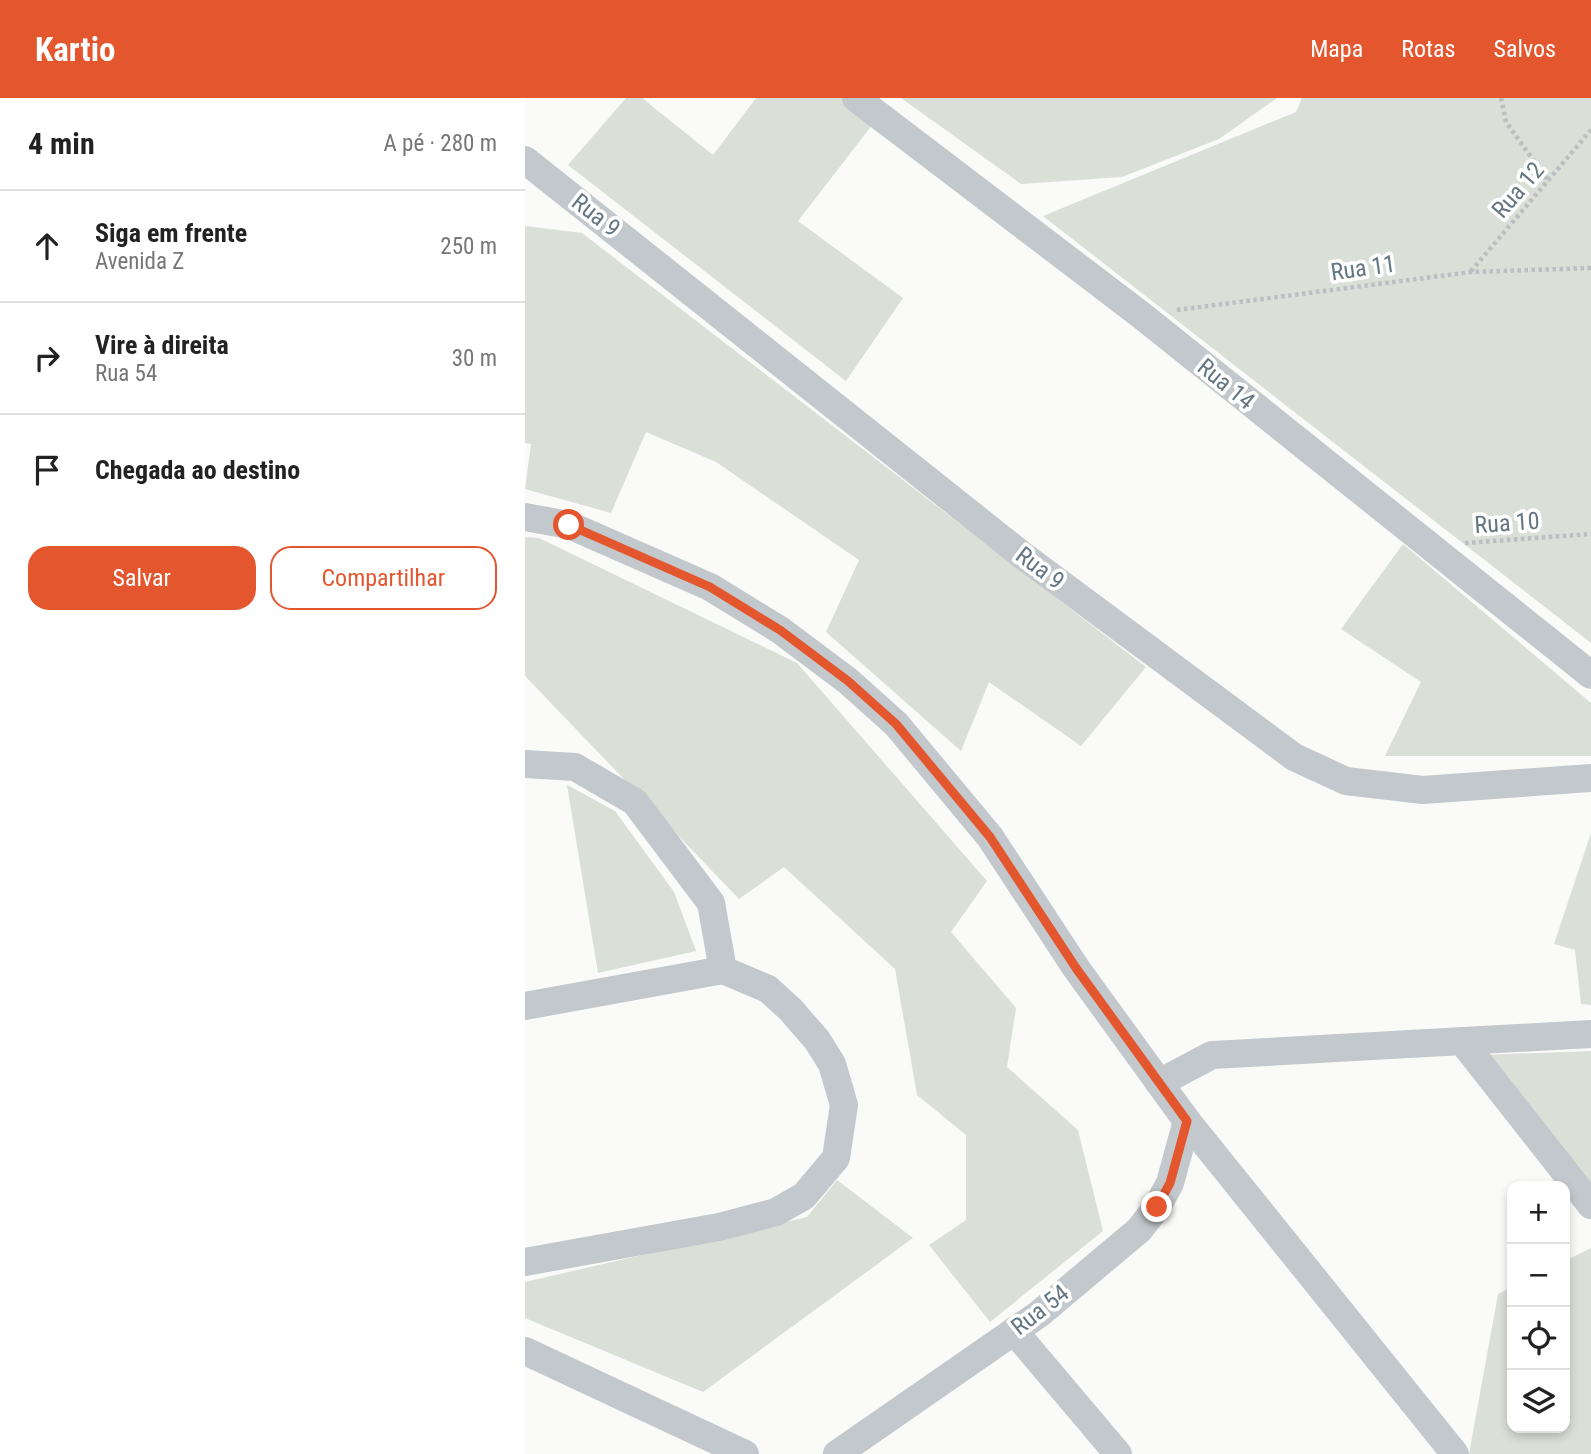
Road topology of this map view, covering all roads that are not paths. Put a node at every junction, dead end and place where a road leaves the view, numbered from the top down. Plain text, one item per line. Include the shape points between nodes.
1 (856, 98) edge
2 (525, 160) edge
3 (554, 183) junction
4 (525, 188) edge
5 (525, 517) edge
6 (1591, 675) edge
7 (525, 764) edge
8 (1591, 778) edge
9 (723, 970) junction
10 (525, 1006) edge
11 (1591, 1034) edge
12 (1462, 1041) junction
13 (1159, 1083) junction
14 (1187, 1121) junction
15 (1591, 1205) edge
16 (525, 1262) edge
17 (1014, 1331) junction
18 (525, 1350) edge
19 (745, 1454) edge
20 (837, 1454) edge
21 (1118, 1454) edge
22 (1455, 1454) edge

1 - 6 street, Rua 14 via 1141,315
2 - 3 street, Rua 9
3 - 4 street
3 - 8 street, Rua 9 via 1022,555 1294,757 1346,781 1423,790
5 - 13 street via 569,525 710,587 780,630 848,681 896,724 990,837
7 - 9 street via 575,767 635,802 712,903
9 - 10 street
9 - 16 street via 768,989 817,1040 832,1063 844,1105 836,1158 804,1196 776,1212 719,1227
11 - 12 street
12 - 13 street via 1212,1055
12 - 15 street
13 - 14 street
14 - 17 street, Rua 54 via 1170,1183 1139,1230
14 - 22 street
17 - 20 street, Rua 54
17 - 21 street
18 - 19 street

